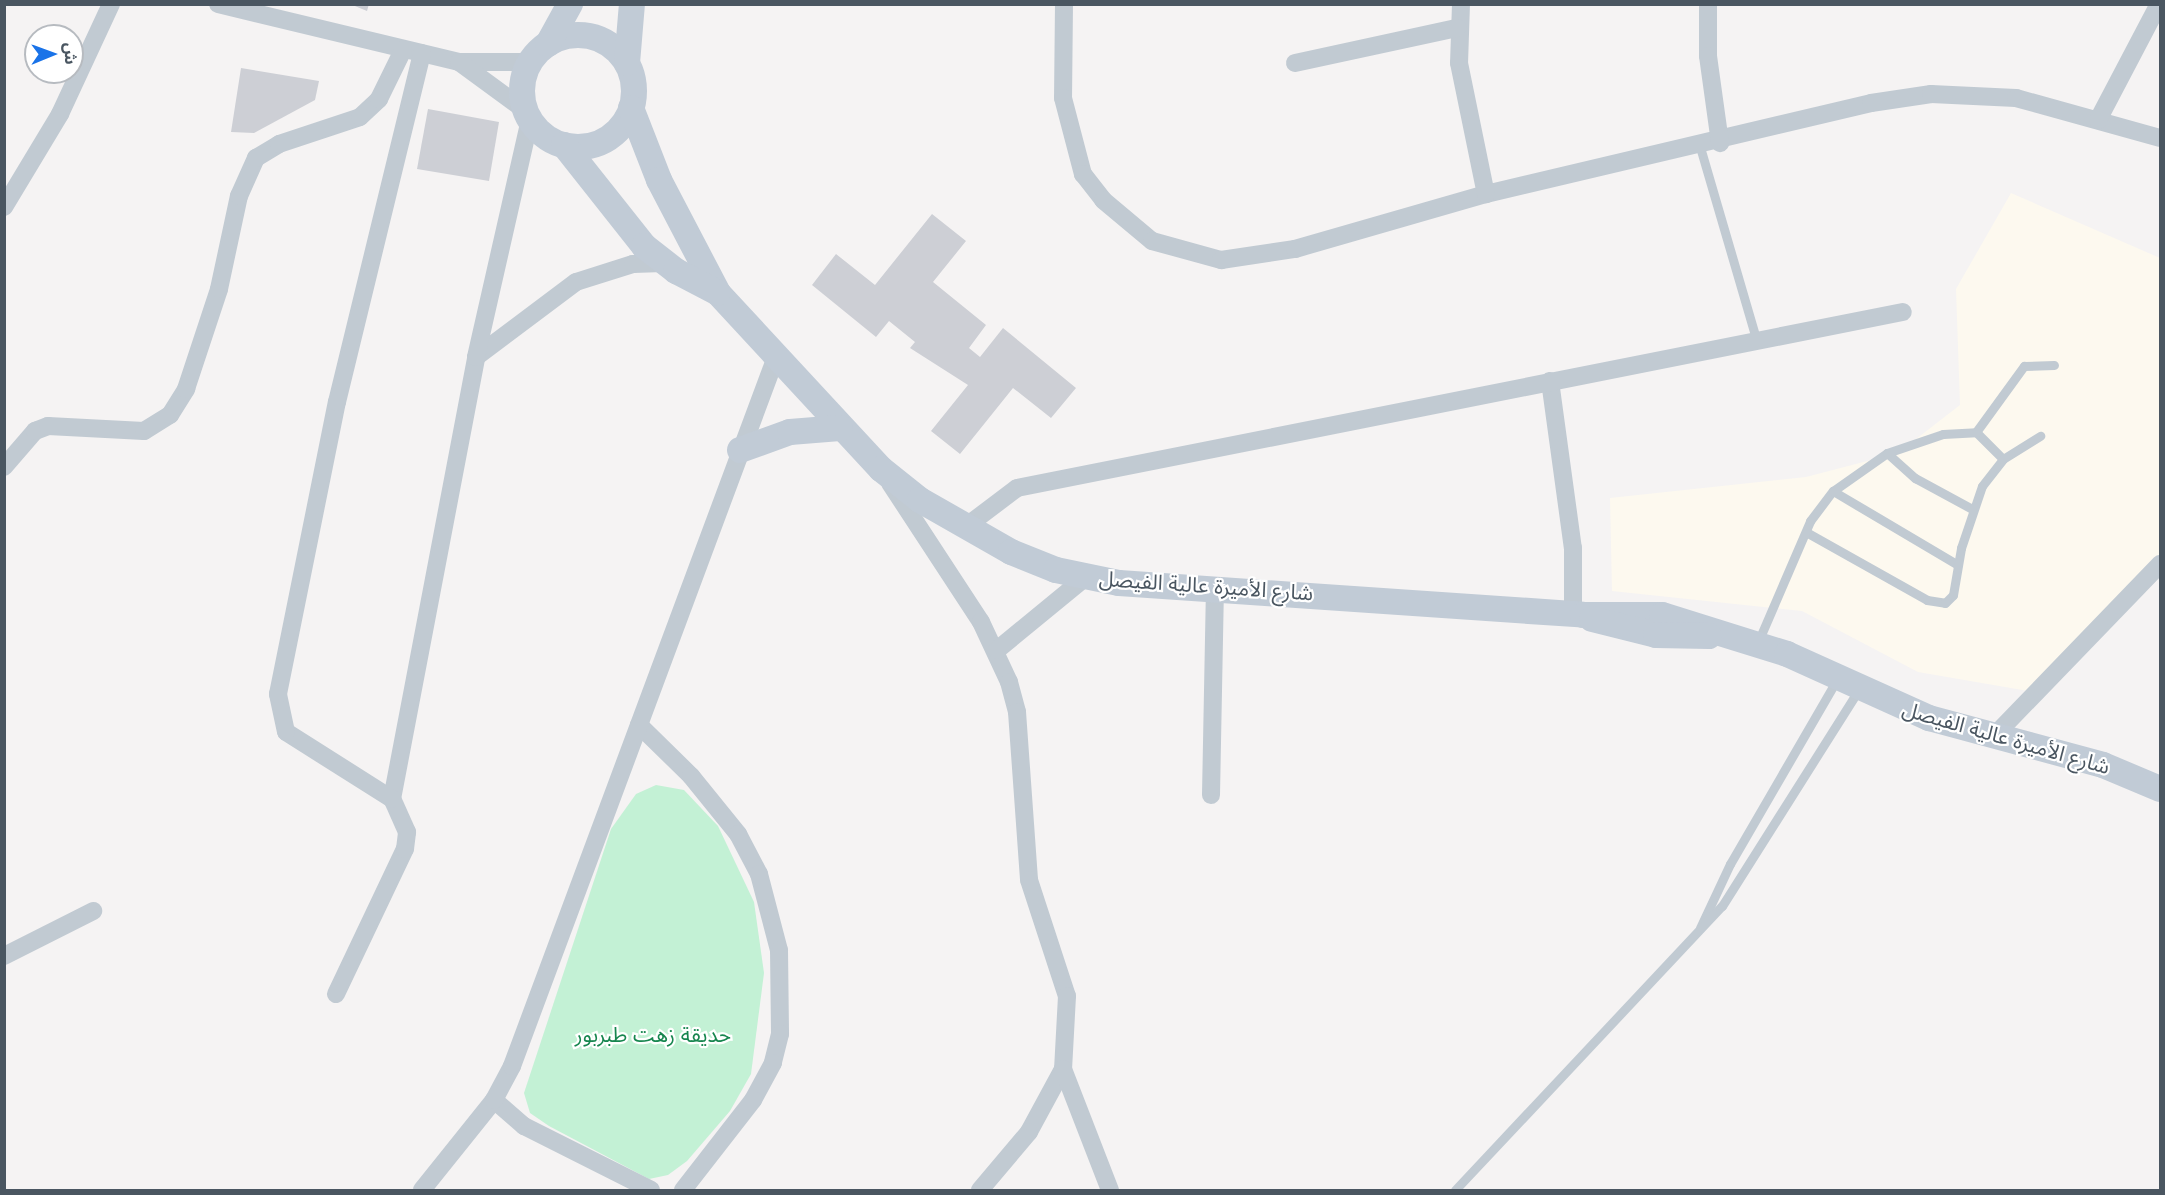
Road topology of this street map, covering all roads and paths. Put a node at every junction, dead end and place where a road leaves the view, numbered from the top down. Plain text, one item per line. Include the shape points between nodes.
1 (111, 4) edge
2 (218, 4) edge
3 (570, 4) edge
4 (632, 4) edge
5 (1064, 4) edge
6 (1461, 4) edge
7 (1708, 4) edge
8 (2159, 4) edge
9 (285, 11) edge
10 (1457, 28) junction
11 (403, 50) junction
12 (422, 53) junction
13 (539, 53) junction
14 (459, 62) junction
15 (627, 63) junction
16 (1295, 63) dead end
17 (631, 108) junction
18 (528, 115) junction
19 (2098, 120) junction
20 (2160, 138) edge
21 (1720, 143) junction
22 (564, 145) junction
23 (1700, 147) junction
24 (1486, 194) junction
25 (4, 207) edge
26 (663, 262) junction
27 (718, 293) junction
28 (1903, 312) dead end
29 (1756, 339) junction
30 (476, 357) junction
31 (776, 357) junction
32 (2054, 365) dead end
33 (1550, 381) junction
34 (840, 428) junction
35 (1976, 432) junction
36 (2040, 436) dead end
37 (740, 450) junction
38 (1887, 453) junction
39 (2003, 459) junction
40 (4, 467) edge
41 (881, 469) junction
42 (1833, 491) junction
43 (1972, 509) junction
44 (964, 528) junction
45 (1806, 532) junction
46 (2160, 564) edge
47 (1958, 565) junction
48 (1086, 577) junction
49 (1215, 591) junction
50 (1578, 615) junction
51 (1757, 644) junction
52 (997, 650) junction
53 (1848, 684) junction
54 (639, 725) junction
55 (1995, 735) junction
56 (2160, 789) edge
57 (1211, 795) dead end
58 (392, 799) junction
59 (93, 911) dead end
60 (1696, 936) junction
61 (4, 956) edge
62 (336, 994) dead end
63 (1063, 1069) junction
64 (494, 1100) junction
65 (422, 1191) edge
66 (651, 1191) edge
67 (682, 1191) edge
68 (980, 1191) edge
69 (1110, 1191) edge
70 (1455, 1191) edge

1 - 25 street via 60,114
2 - 9 street
3 - 13 street
4 - 15 street
5 - 24 street via 1063,98 1072,144 1083,174 1103,200 1152,241 1196,256 1258,257
6 - 10 street
7 - 21 street via 1708,56
8 - 19 street
9 - 11 street
10 - 16 street
10 - 24 street via 1468,125
11 - 12 street
11 - 40 street via 379,99 360,117 279,144 256,158 239,196 219,290 186,388 170,415 144,430 48,426 35,430
12 - 14 street
12 - 58 street via 337,402 277,708 282,727 297,744
13 - 14 street
13 - 15 street via 591,37
13 - 18 street via 523,86
14 - 18 street
15 - 17 street via 634,93
17 - 22 street via 619,129 600,143
17 - 27 street, شارع الأميرة عالية الفيصل via 659,180
18 - 22 street
18 - 30 street
19 - 20 street
19 - 21 street via 2016,98 1931,94 1871,103
21 - 23 street
22 - 26 street, شارع الأميرة عالية الفيصل via 626,227
23 - 24 street
23 - 29 lane
26 - 27 street, شارع الأميرة عالية الفيصل
26 - 30 street via 624,266 576,282
27 - 31 street, شارع الأميرة عالية الفيصل
28 - 29 street
29 - 33 street
30 - 58 street
31 - 34 street, شارع الأميرة عالية الفيصل
31 - 37 street
32 - 35 lane via 2024,366
33 - 44 street via 1017,488
33 - 50 street
34 - 37 street via 790,432
34 - 41 street, شارع الأميرة عالية الفيصل
35 - 38 lane via 1943,435
35 - 39 lane
36 - 39 lane
37 - 54 street
38 - 42 lane
38 - 43 lane via 1915,478
39 - 43 lane
41 - 44 street, شارع الأميرة عالية الفيصل
41 - 52 street
42 - 45 lane
42 - 47 lane
43 - 47 lane
44 - 48 street, شارع الأميرة عالية الفيصل via 1011,552
45 - 47 lane via 1938,603 1953,595
45 - 51 lane
46 - 55 street
48 - 49 street, شارع الأميرة عالية الفيصل
48 - 52 street
49 - 50 street, شارع الأميرة عالية الفيصل
49 - 57 street
50 - 51 street, شارع الأميرة عالية الفيصل via 1662,615
51 - 53 street, شارع الأميرة عالية الفيصل
52 - 63 street via 1017,712 1029,880 1067,996
53 - 55 street, شارع الأميرة عالية الفيصل via 1929,718
53 - 60 lane via 1730,864
53 - 60 lane via 1746,875
54 - 64 street via 522,1041
54 - 67 street via 691,776 738,834 759,874 779,950 780,1034 773,1063 753,1100
55 - 56 street, شارع الأميرة عالية الفيصل via 2103,765
58 - 62 street via 407,832 405,849
59 - 61 street
60 - 70 lane
63 - 68 street via 1029,1132
63 - 69 street
64 - 65 street
64 - 66 street via 524,1126

